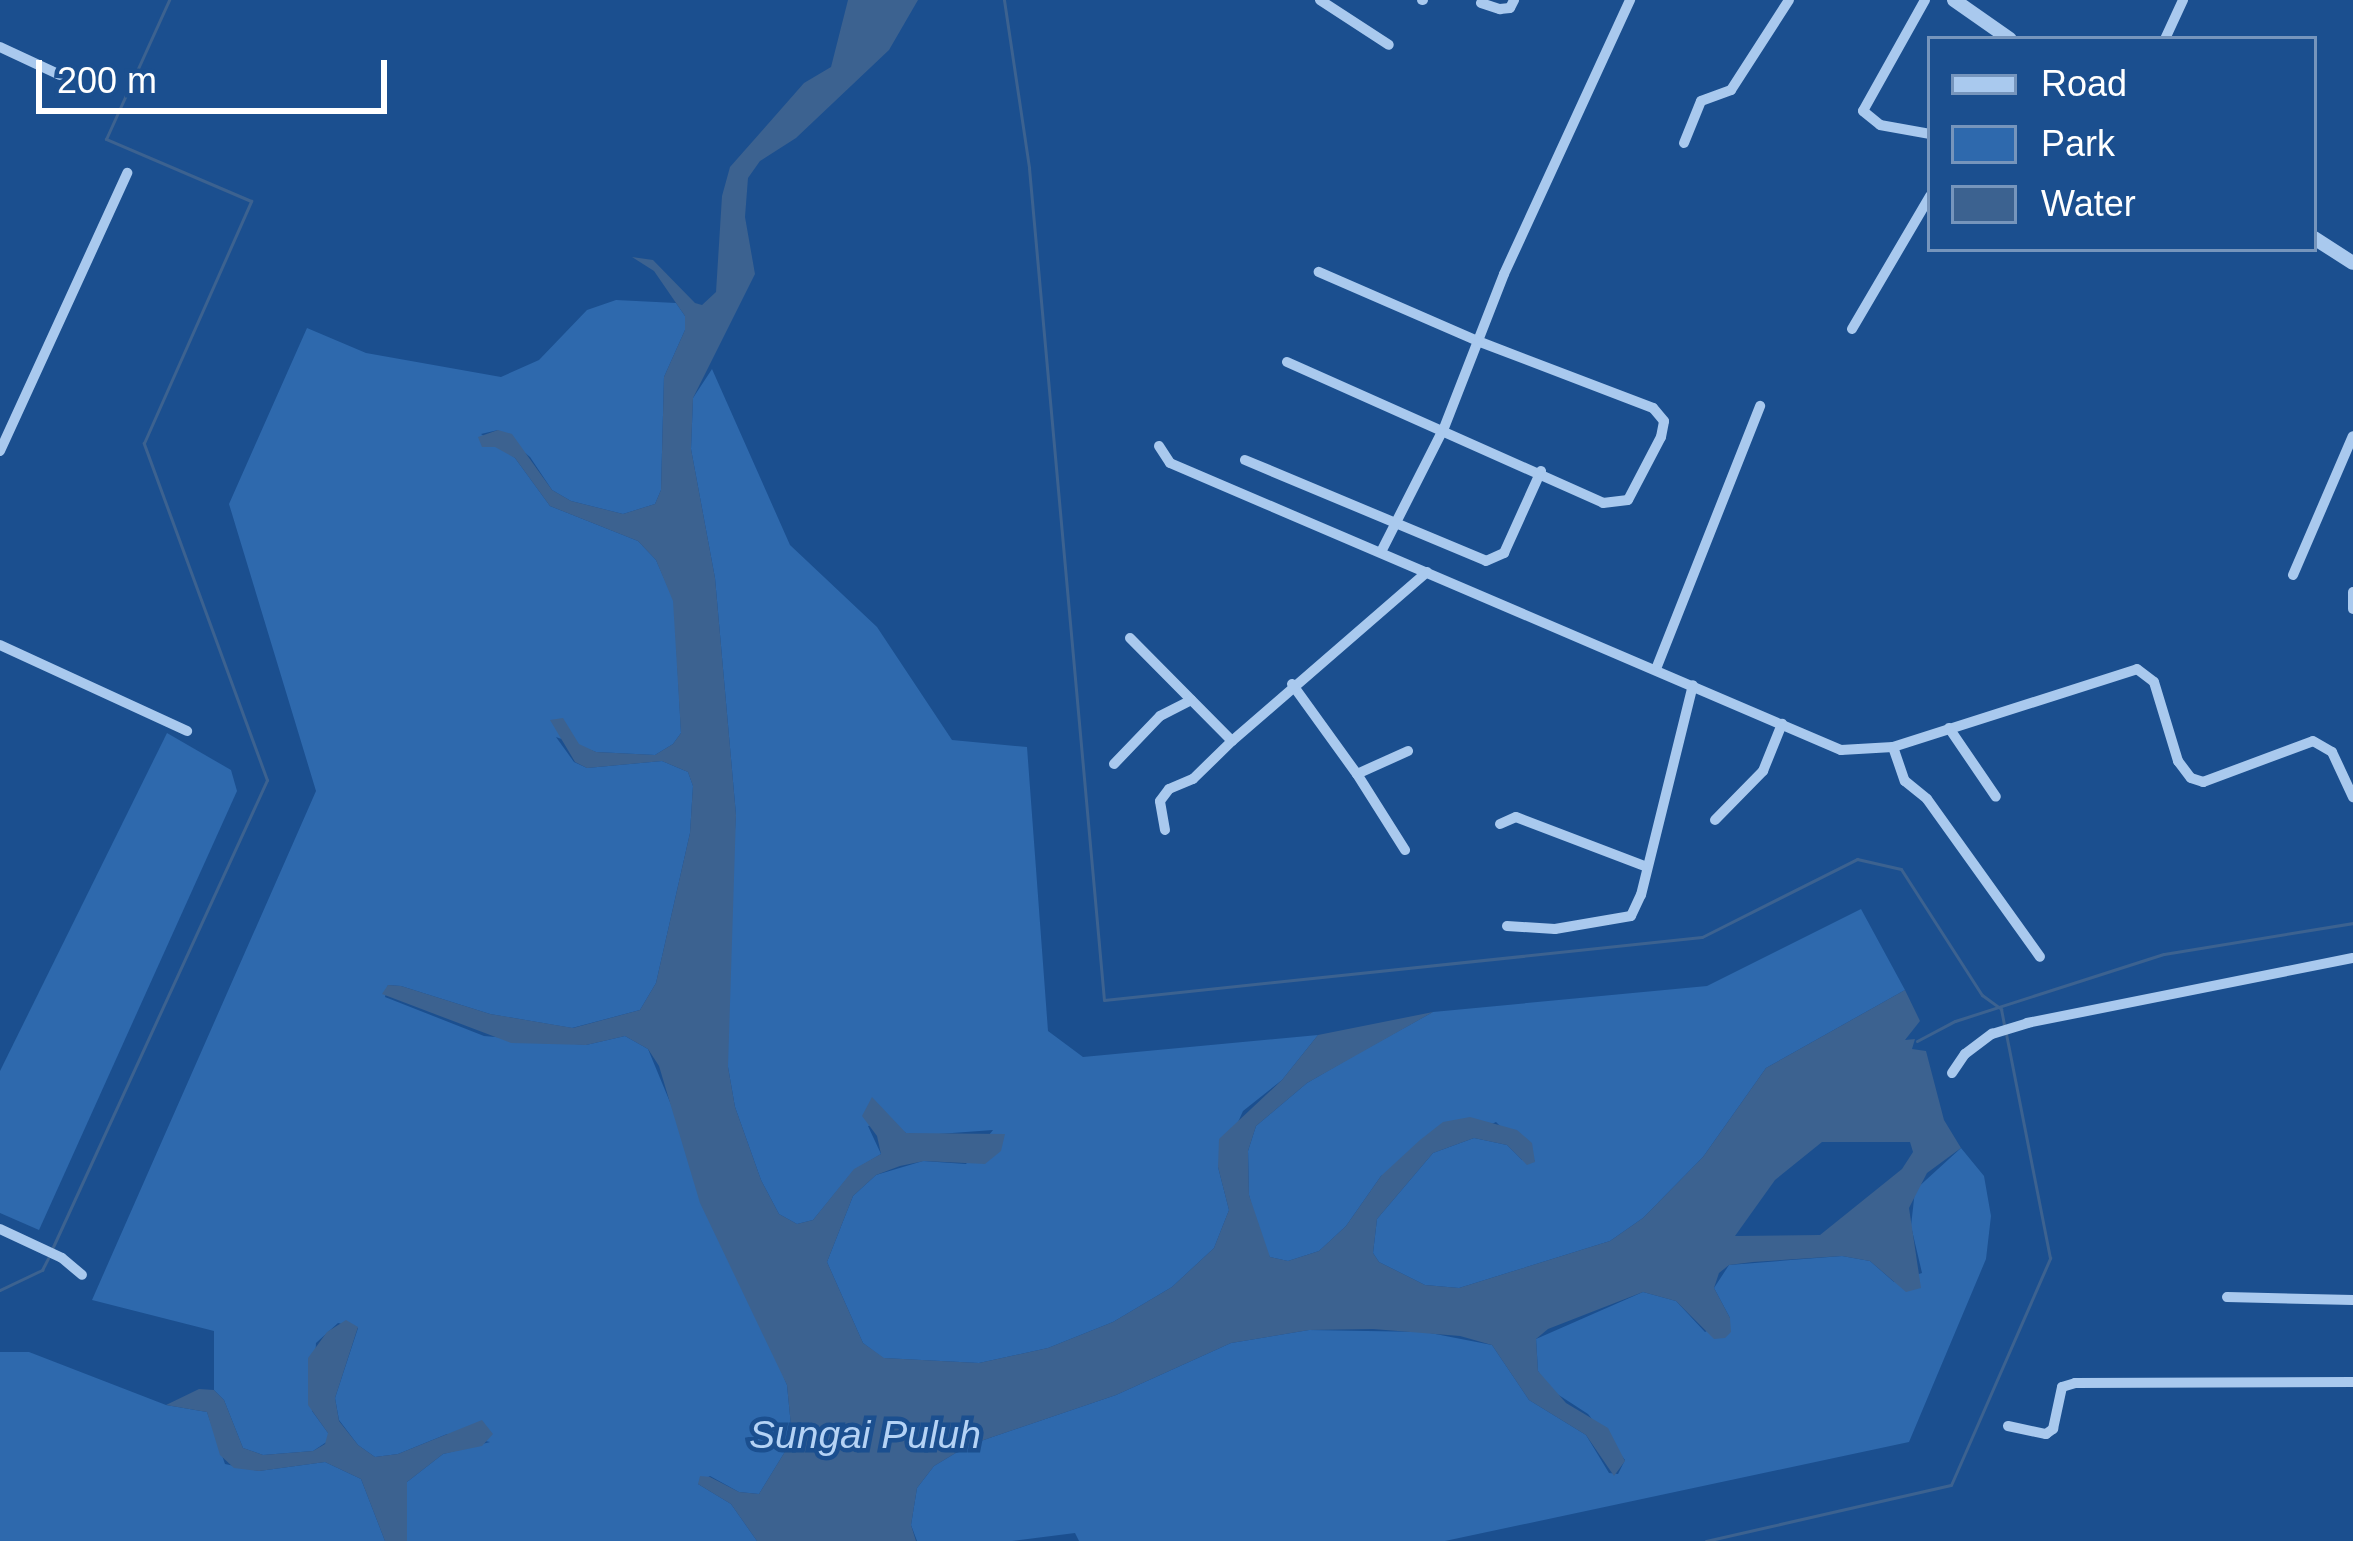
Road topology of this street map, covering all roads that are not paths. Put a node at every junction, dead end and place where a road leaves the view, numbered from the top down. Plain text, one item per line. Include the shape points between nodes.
1 (1320, 0) edge
2 (1514, 0) edge
3 (1630, 0) edge
4 (1789, 0) edge
5 (1925, 0) edge
6 (1954, 0) edge
7 (2183, 0) edge
8 (1481, 3) dead end
9 (2006, 36) edge
10 (2165, 36) edge
11 (1389, 46) dead end
12 (0, 47) edge
13 (60, 76) dead end
14 (1927, 133) edge
15 (1684, 143) dead end
16 (128, 173) dead end
17 (1927, 201) edge
18 (2317, 240) edge
19 (2353, 262) edge
20 (1319, 272) dead end
21 (1852, 329) dead end
22 (1480, 342) junction
23 (1287, 362) dead end
24 (1760, 406) dead end
25 (1444, 428) junction
26 (2353, 436) edge
27 (1159, 446) dead end
28 (0, 451) edge
29 (1245, 460) dead end
30 (1541, 471) junction
31 (1398, 522) junction
32 (1381, 552) junction
33 (1427, 572) junction
34 (2293, 575) dead end
35 (2353, 592) edge
36 (2353, 609) edge
37 (1130, 638) dead end
38 (0, 645) edge
39 (1656, 669) junction
40 (1292, 684) junction
41 (1693, 685) junction
42 (1191, 700) junction
43 (1782, 724) junction
44 (1949, 728) junction
45 (188, 731) dead end
46 (1232, 741) junction
47 (1893, 747) junction
48 (1408, 751) dead end
49 (1114, 764) dead end
50 (1358, 774) junction
51 (1996, 797) dead end
52 (2353, 797) edge
53 (1714, 820) dead end
54 (1500, 824) dead end
55 (1165, 830) dead end
56 (1405, 850) dead end
57 (1647, 867) junction
58 (1507, 926) dead end
59 (2040, 957) dead end
60 (2353, 958) edge
61 (1952, 1073) dead end
62 (0, 1229) edge
63 (82, 1275) dead end
64 (2228, 1297) dead end
65 (2353, 1300) edge
66 (2353, 1382) edge
67 (2008, 1426) dead end

1 - 11 street
2 - 8 street via 1501,9
3 - 22 street
4 - 15 street via 1731,90 1701,101
5 - 14 street via 1863,111 1880,125
6 - 9 street
7 - 10 street
12 - 13 street
16 - 28 street
17 - 21 street
18 - 19 street
20 - 22 street
22 - 25 street
22 - 30 street via 1653,408 1664,421 1628,500 1603,503
23 - 25 street
24 - 39 street
25 - 30 street
25 - 31 street
26 - 34 street
27 - 32 street via 1169,463
29 - 31 street
30 - 31 street via 1497,560
31 - 32 street
32 - 33 street
33 - 39 street
33 - 40 street
35 - 36 street
37 - 42 street
38 - 45 street
39 - 41 street
40 - 46 street
40 - 50 street
41 - 43 street
41 - 57 street
42 - 46 street
42 - 49 street via 1160,716
43 - 47 street via 1841,750
43 - 53 street via 1763,771
44 - 47 street
44 - 51 street
44 - 52 street via 2137,669 2154,682 2178,761 2191,778 2203,782 2313,741 2332,752
46 - 55 street via 1193,779 1169,789 1160,801
47 - 59 street via 1905,781 1927,799
48 - 50 street
50 - 56 street
54 - 57 street via 1516,817
57 - 58 street via 1631,916 1618,922
60 - 61 street via 2027,1023 1992,1034
62 - 63 street
64 - 65 street
66 - 67 street via 2075,1383 2062,1387 2046,1434

